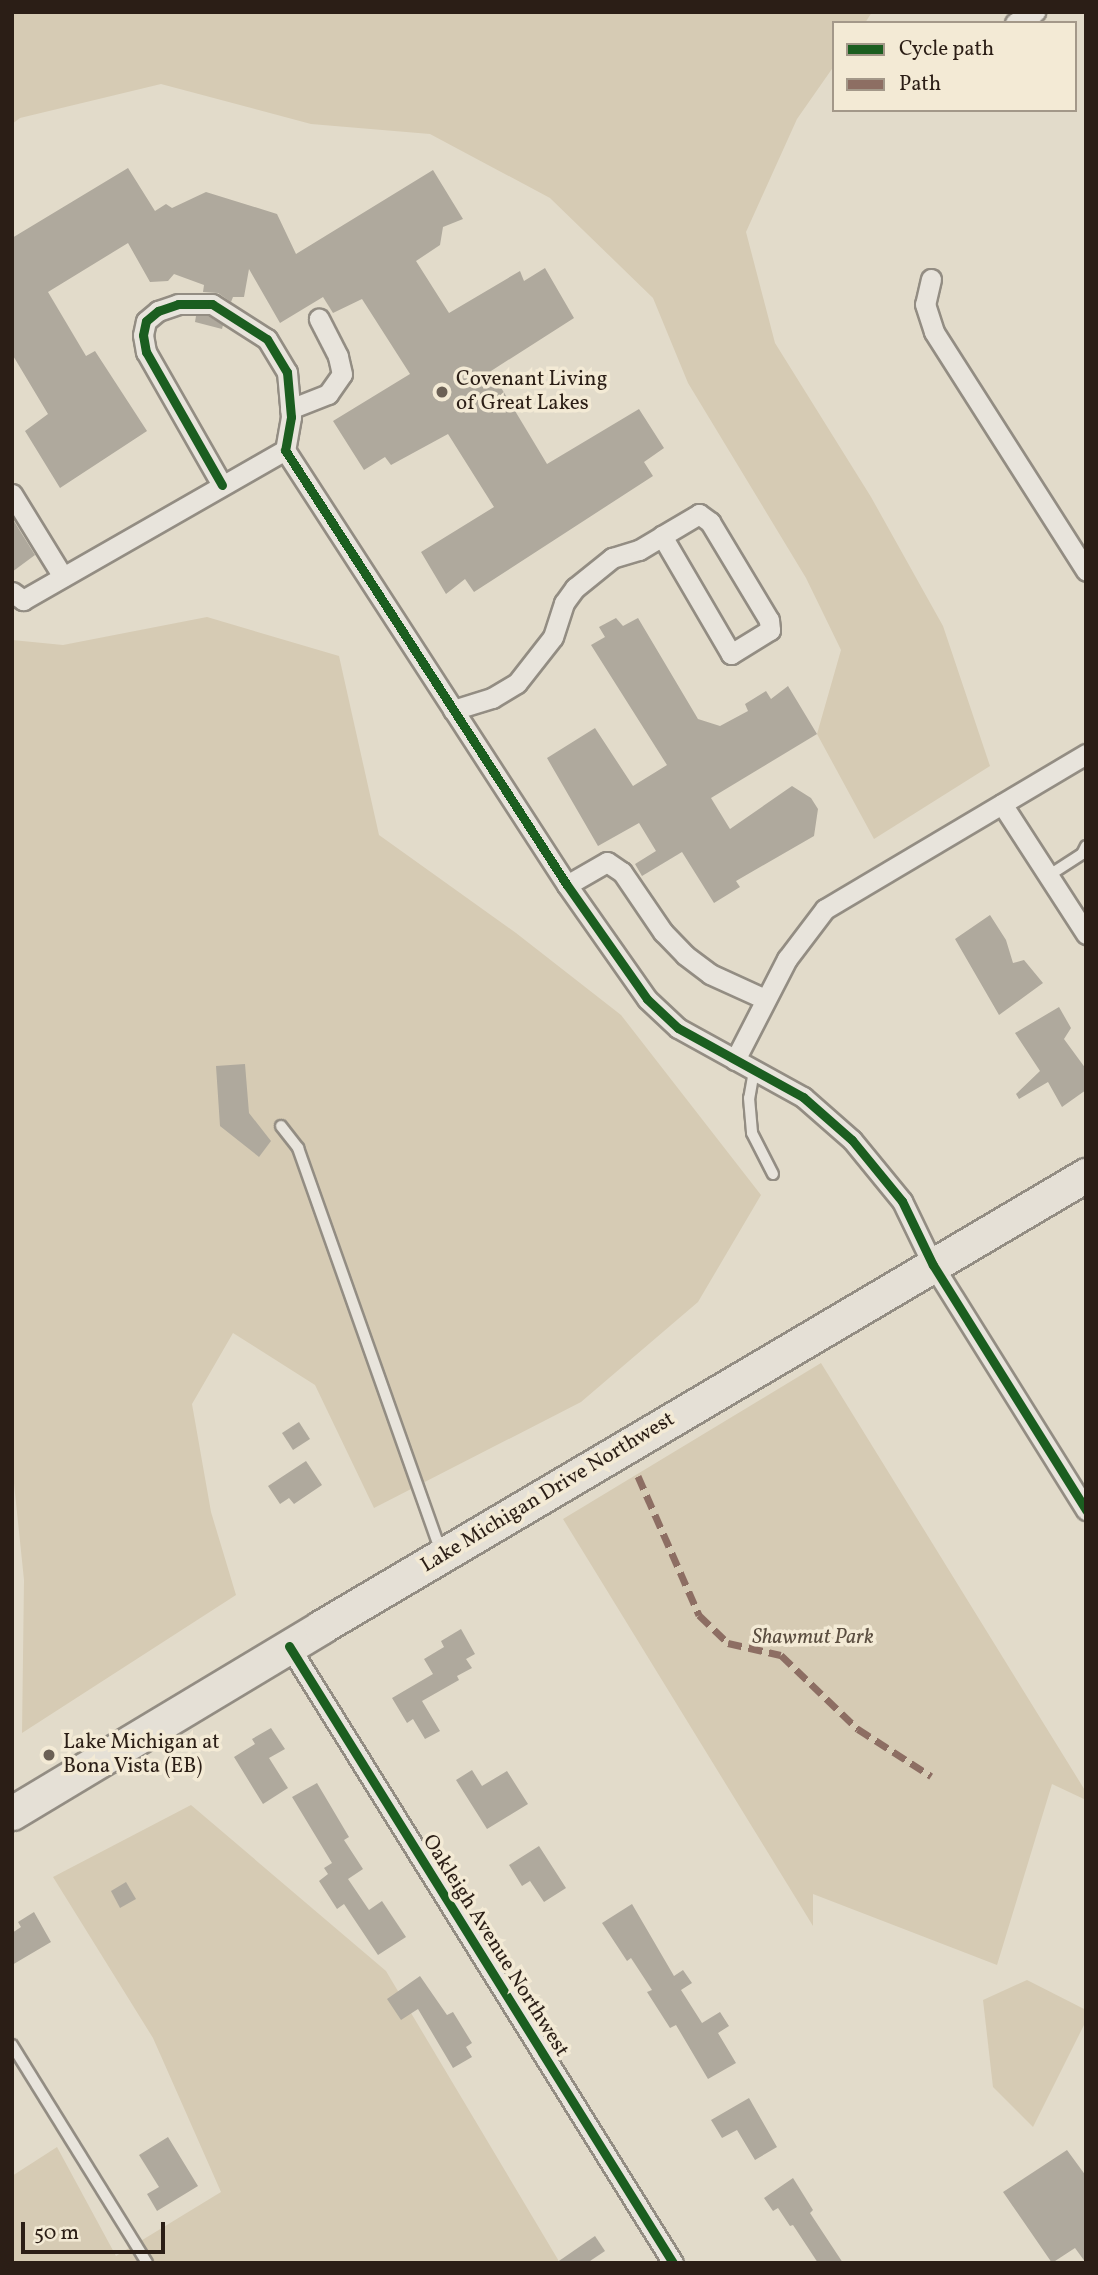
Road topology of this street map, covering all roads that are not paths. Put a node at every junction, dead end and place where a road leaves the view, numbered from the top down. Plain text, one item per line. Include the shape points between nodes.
1 (1035, 12) edge
2 (1019, 21) edge
3 (930, 279) dead end
4 (319, 319) dead end
5 (290, 409) junction
6 (285, 450) junction
7 (222, 485) junction
8 (12, 494) edge
9 (662, 536) junction
10 (1086, 571) edge
11 (63, 577) junction
12 (12, 592) edge
13 (453, 710) junction
14 (1086, 754) edge
15 (1002, 804) junction
16 (1086, 846) edge
17 (1048, 876) junction
18 (567, 885) junction
19 (1086, 934) edge
20 (765, 999) junction
21 (735, 1060) junction
22 (754, 1070) junction
23 (281, 1126) dead end
24 (773, 1174) dead end
25 (1086, 1175) edge
26 (933, 1265) junction
27 (1086, 1510) edge
28 (442, 1556) junction
29 (289, 1646) junction
30 (12, 1813) edge
31 (12, 2045) edge
32 (147, 2263) edge
33 (673, 2263) edge

1 - 2 street
3 - 10 street via 925,304 934,332
4 - 5 street via 342,374 328,394
5 - 6 street
5 - 7 street via 287,372 267,340 212,304 178,304 146,321 146,352
6 - 7 street
6 - 13 street
7 - 11 street
8 - 11 street
9 - 9 street via 699,514 710,522 769,620 770,630 731,654
9 - 13 street via 639,550 612,558 575,588 564,603 553,637 517,683 492,698
11 - 12 street via 23,600
13 - 18 street
14 - 15 street
15 - 17 street
15 - 20 street via 825,909 787,959
16 - 17 lane via 1082,854
17 - 19 street
18 - 20 street via 607,862 622,872 663,932 685,955 710,974
18 - 21 street via 647,999 678,1028
20 - 21 street
21 - 22 street
22 - 24 lane via 749,1098 752,1133
22 - 26 street via 803,1097 852,1140 902,1201
23 - 28 lane via 298,1148
25 - 26 highway, Lake Michigan Drive Northwest
26 - 27 street
26 - 28 highway, Lake Michigan Drive Northwest
28 - 29 highway, Lake Michigan Drive Northwest
29 - 30 highway, Lake Michigan Drive Northwest
29 - 33 street, Oakleigh Avenue Northwest
31 - 32 lane

